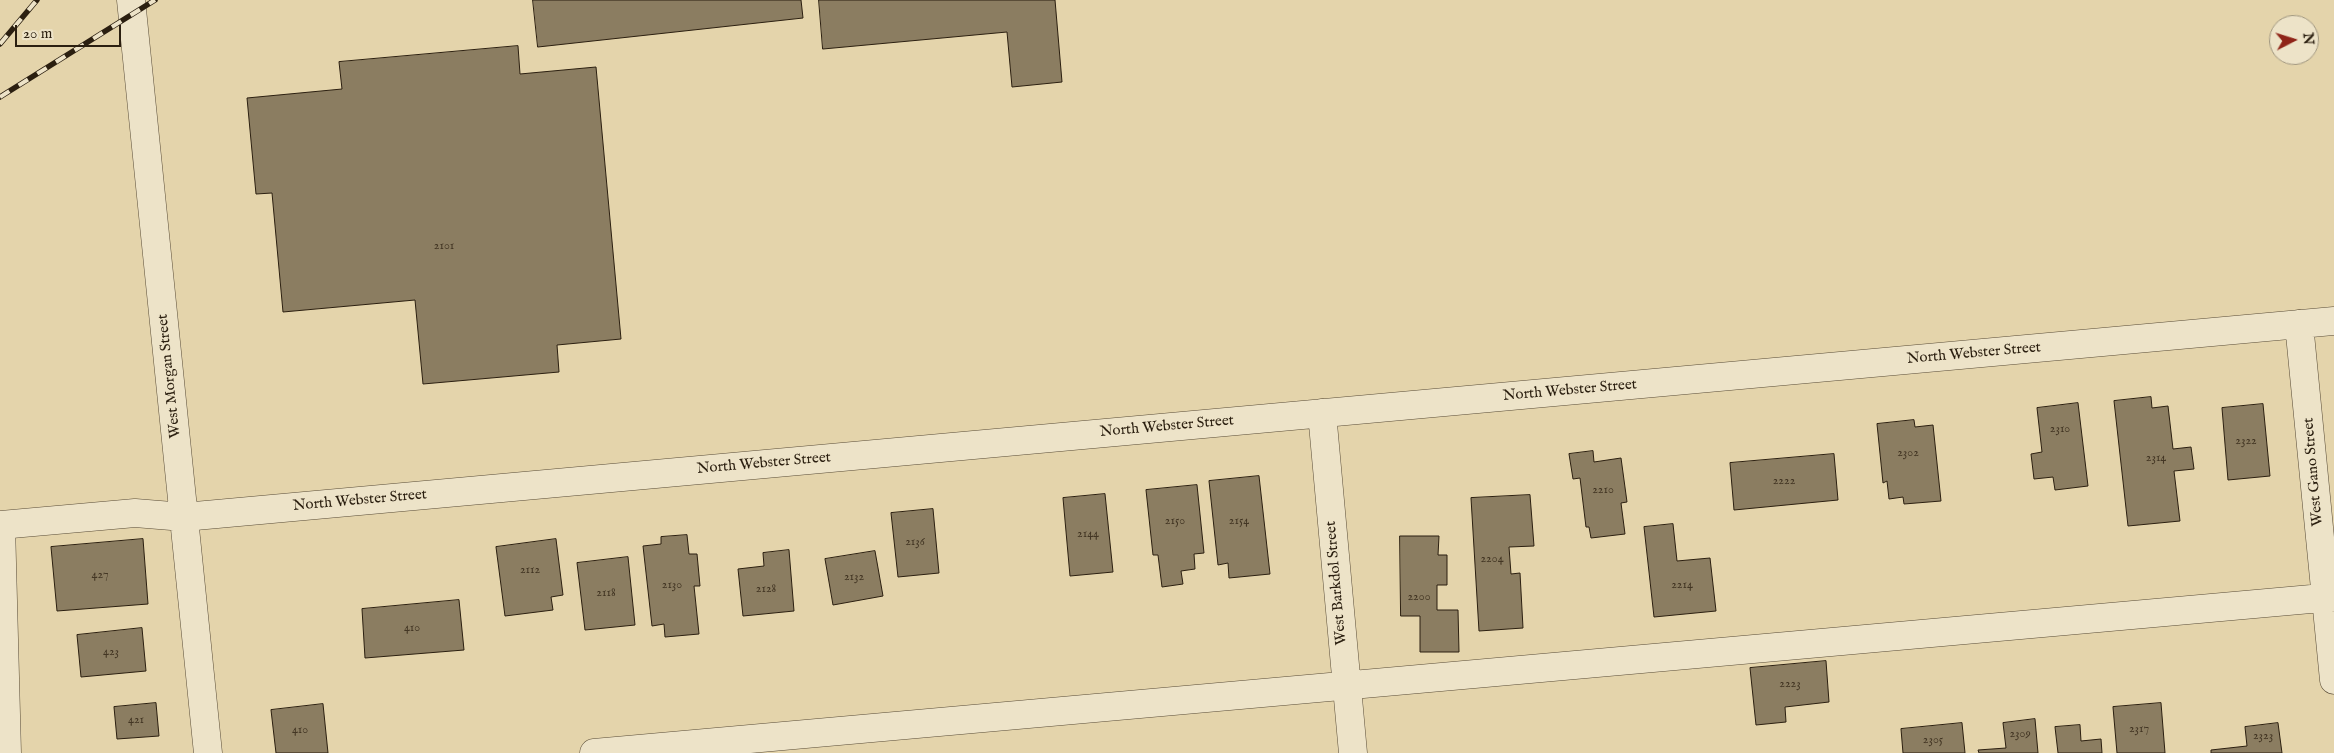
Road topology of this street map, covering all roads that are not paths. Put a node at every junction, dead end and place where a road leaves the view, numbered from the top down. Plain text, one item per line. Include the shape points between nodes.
1 (130, 0) edge
2 (2334, 321) edge
3 (2299, 324) junction
4 (1322, 413) junction
5 (184, 517) junction
6 (1, 525) edge
7 (2330, 597) edge
8 (2334, 680) edge
9 (1346, 685) junction
10 (7, 753) edge
11 (208, 753) edge
12 (594, 753) edge
13 (1353, 753) edge

1 - 5 street, West Morgan Street
2 - 3 street, North Webster Street
3 - 4 street, North Webster Street
3 - 7 street, West Gano Street
4 - 5 street, North Webster Street
4 - 9 street, West Barkdol Street
5 - 6 street, North Webster Street via 135,513
5 - 11 street, West Morgan Street
6 - 10 street
7 - 8 street, West Gano Street
7 - 9 street
9 - 12 street
9 - 13 street, West Barkdol Street

